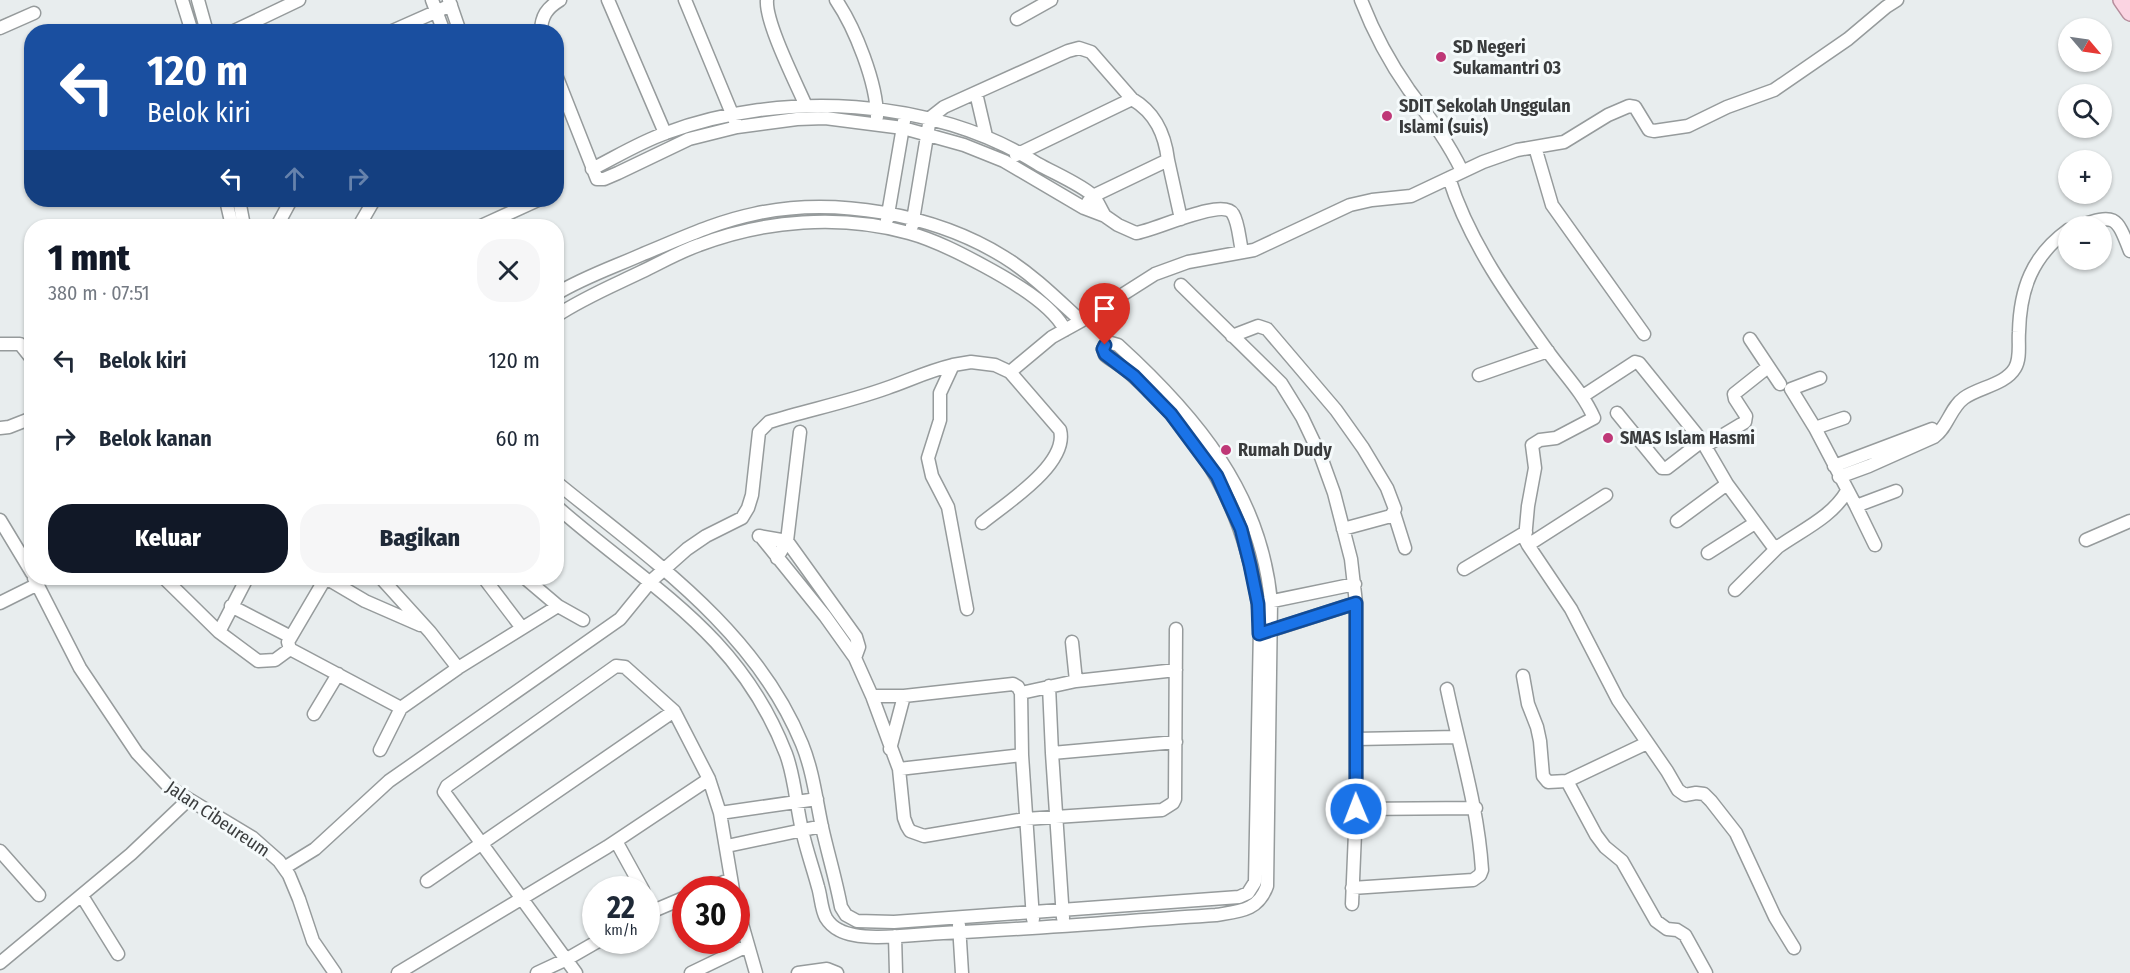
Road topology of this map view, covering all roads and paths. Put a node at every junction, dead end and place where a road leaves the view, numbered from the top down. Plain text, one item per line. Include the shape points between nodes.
1 (182, 0) edge
2 (198, 0) edge
3 (299, 0) edge
4 (560, 0) edge
5 (608, 0) edge
6 (685, 0) edge
7 (767, 0) edge
8 (836, 0) edge
9 (1051, 0) edge
10 (1361, 0) edge
11 (1897, 0) edge
12 (2121, 0) edge
13 (450, 3) edge
14 (434, 6) edge
15 (34, 13) dead end
16 (2130, 13) edge
17 (1017, 19) dead end
18 (189, 24) edge
19 (205, 24) edge
20 (249, 24) edge
21 (404, 24) edge
22 (441, 24) edge
23 (457, 24) edge
24 (542, 24) edge
25 (0, 28) edge
26 (976, 93) junction
27 (564, 96) edge
28 (1132, 99) junction
29 (806, 106) junction
30 (877, 110) junction
31 (905, 114) junction
32 (930, 118) junction
33 (735, 121) junction
34 (877, 124) junction
35 (903, 129) junction
36 (665, 133) junction
37 (928, 134) junction
38 (986, 136) junction
39 (1535, 147) junction
40 (1021, 153) junction
41 (1168, 160) junction
42 (1004, 161) junction
43 (592, 169) junction
44 (1462, 171) junction
45 (1449, 177) junction
46 (1093, 196) junction
47 (517, 207) edge
48 (1084, 208) junction
49 (888, 213) junction
50 (1105, 216) junction
51 (913, 218) junction
52 (494, 219) edge
53 (1181, 219) junction
54 (2112, 220) edge
55 (886, 227) junction
56 (911, 233) junction
57 (2058, 238) edge
58 (1241, 246) dead end
59 (2130, 251) edge
60 (1181, 285) dead end
61 (564, 290) edge
62 (564, 311) edge
63 (1070, 311) junction
64 (1081, 321) junction
65 (1062, 325) junction
66 (1644, 334) dead end
67 (1232, 336) junction
68 (1750, 339) dead end
69 (0, 345) edge
70 (24, 349) edge
71 (1548, 351) junction
72 (953, 365) junction
73 (1768, 367) junction
74 (1010, 372) junction
75 (1479, 375) dead end
76 (1820, 378) dead end
77 (1780, 384) dead end
78 (1583, 396) junction
79 (1617, 413) dead end
80 (1844, 418) dead end
81 (24, 421) edge
82 (0, 428) edge
83 (1815, 428) junction
84 (1932, 429) dead end
85 (800, 432) dead end
86 (1704, 444) junction
87 (1837, 471) junction
88 (1727, 484) junction
89 (564, 489) edge
90 (1847, 491) junction
91 (1896, 491) dead end
92 (1606, 495) dead end
93 (1856, 506) junction
94 (564, 512) edge
95 (1394, 513) junction
96 (0, 520) edge
97 (1677, 521) dead end
98 (2130, 521) edge
99 (982, 523) dead end
100 (1755, 523) junction
101 (1343, 529) junction
102 (1527, 539) junction
103 (2086, 540) dead end
104 (788, 541) junction
105 (1875, 545) dead end
106 (1778, 547) junction
107 (1405, 548) dead end
108 (1708, 553) dead end
109 (777, 558) junction
110 (24, 560) edge
111 (662, 569) junction
112 (1464, 569) dead end
113 (651, 581) junction
114 (1355, 584) junction
115 (29, 585) edge
116 (38, 585) edge
117 (171, 585) edge
118 (243, 585) edge
119 (322, 585) edge
120 (338, 585) edge
121 (387, 585) edge
122 (489, 585) edge
123 (533, 585) edge
124 (822, 588) junction
125 (1735, 590) dead end
126 (810, 598) junction
127 (1271, 602) junction
128 (0, 603) edge
129 (1356, 603) junction
130 (1258, 604) junction
131 (231, 606) junction
132 (558, 606) junction
133 (967, 609) dead end
134 (582, 620) dead end
135 (424, 626) junction
136 (522, 628) junction
137 (1176, 629) dead end
138 (219, 632) junction
139 (1266, 632) junction
140 (1072, 642) dead end
141 (291, 643) junction
142 (855, 658) junction
143 (458, 668) junction
144 (1176, 670) junction
145 (338, 674) junction
146 (1523, 676) dead end
147 (1076, 681) junction
148 (1049, 686) junction
149 (1447, 689) dead end
150 (1021, 693) junction
151 (872, 696) junction
152 (904, 696) junction
153 (400, 708) junction
154 (674, 711) junction
155 (314, 714) dead end
156 (1457, 737) junction
157 (1356, 739) junction
158 (1176, 742) junction
159 (1647, 743) junction
160 (890, 749) junction
161 (380, 750) dead end
162 (1052, 753) junction
163 (1022, 755) junction
164 (899, 769) junction
165 (709, 779) junction
166 (1567, 781) junction
167 (817, 799) junction
168 (188, 800) junction
169 (797, 802) junction
170 (1476, 808) junction
171 (1356, 809) junction
172 (720, 813) junction
173 (1057, 816) junction
174 (1025, 819) junction
175 (822, 826) junction
176 (802, 831) junction
177 (616, 841) junction
178 (482, 844) junction
179 (727, 846) junction
180 (0, 851) edge
181 (284, 868) junction
182 (635, 876) edge
183 (731, 876) edge
184 (427, 881) dead end
185 (1352, 888) junction
186 (39, 895) dead end
187 (82, 896) junction
188 (523, 898) junction
189 (1353, 904) dead end
190 (1062, 910) junction
191 (1032, 912) junction
192 (959, 918) junction
193 (1064, 925) junction
194 (1034, 927) junction
195 (959, 933) junction
196 (895, 936) junction
197 (1794, 948) dead end
198 (582, 951) edge
199 (118, 954) dead end
200 (730, 954) edge
201 (750, 954) edge
202 (567, 960) junction
203 (0, 963) edge
204 (335, 973) edge
205 (398, 973) edge
206 (537, 973) edge
207 (576, 973) edge
208 (691, 973) edge
209 (756, 973) edge
210 (798, 973) edge
211 (837, 973) edge
212 (896, 973) edge
213 (962, 973) edge
214 (1706, 973) edge

1 - 18 street
2 - 19 street
3 - 20 street
4 - 24 street via 545,11
5 - 36 street
6 - 33 street
7 - 29 street via 772,24
8 - 30 street via 863,56 874,86
9 - 17 street
10 - 44 street via 1384,49
11 - 39 street via 1784,84 1688,126 1649,130 1635,107 1629,106 1564,142
12 - 16 main road
13 - 14 street
13 - 23 street
14 - 21 street
14 - 22 street
15 - 25 street
26 - 28 street via 1079,48 1091,52
26 - 32 street via 944,106
26 - 38 street
27 - 43 street
28 - 40 street
28 - 41 street via 1157,122 1166,140
29 - 30 street
29 - 33 street
30 - 31 street
30 - 34 street
31 - 32 street
31 - 35 street
32 - 37 street
32 - 38 street
33 - 34 street via 825,118
33 - 36 street
33 - 43 street via 604,179 596,178
34 - 35 street
35 - 37 street
35 - 49 street
36 - 43 street
37 - 42 street
37 - 51 street
38 - 40 street
39 - 44 street
39 - 66 street via 1552,205
40 - 42 street
40 - 46 street
41 - 46 street
41 - 53 street
42 - 48 street
44 - 45 street
45 - 64 street via 1411,196 1350,205 1254,250 1188,262 1155,274
45 - 71 street via 1479,247
46 - 48 street
46 - 50 street
47 - 52 street
48 - 50 street
49 - 51 street
49 - 55 street
49 - 61 street via 822,207 755,214 679,238
50 - 53 street via 1136,233
51 - 56 street
51 - 63 street via 963,236 1004,257
53 - 58 street via 1211,209 1227,209 1235,217
54 - 59 street via 2121,226
55 - 56 street
55 - 62 street via 814,222 764,226 727,235 697,245
56 - 65 street via 999,274 1048,309
57 - 87 street via 2037,261 2028,280 2019,318 2018,359 2012,373 1964,398 1934,437 1869,466
60 - 67 street
63 - 64 street
63 - 65 street
64 - 65 street
65 - 74 street
67 - 95 street via 1258,326 1267,329 1363,448 1387,488
67 - 101 street via 1281,383 1290,397 1321,457
68 - 73 street
69 - 70 street via 20,344
71 - 75 street
71 - 78 street
72 - 74 street via 971,362 995,365
72 - 111 street via 763,426 757,443 753,495 743,516 706,536
72 - 133 street via 940,393 940,420 928,458 932,476 948,507
73 - 77 street
73 - 86 street via 1734,394 1746,416 1745,422
74 - 99 street via 1060,430 1062,440 1050,465
76 - 83 street via 1791,389
78 - 86 street via 1637,362
78 - 102 street via 1594,418 1532,446 1535,468
79 - 86 street via 1662,468
80 - 83 street
81 - 82 street
83 - 87 street
84 - 87 street
85 - 104 street
86 - 88 street
87 - 90 street
88 - 97 street
88 - 100 street
89 - 111 street
90 - 93 street
90 - 106 street via 1836,506 1809,528
91 - 93 street
92 - 102 street
93 - 105 street
94 - 113 street
95 - 101 street
95 - 107 street
96 - 110 street
98 - 103 street
100 - 106 street
100 - 108 street
101 - 114 street
102 - 112 street
102 - 159 street via 1571,609 1614,693
104 - 109 street
104 - 109 street via 758,536
104 - 124 street
106 - 125 street
109 - 126 street
111 - 113 street
111 - 167 street via 707,607 766,676 803,745
113 - 169 street via 722,647 750,683 776,729
113 - 181 street via 620,619 390,781 315,849
114 - 127 street
114 - 129 street
115 - 128 street
116 - 168 street, Jalan Cibeureum via 101,702 137,753 170,788
117 - 138 street
118 - 131 street
119 - 141 street
120 - 135 street
121 - 135 street
122 - 136 street
123 - 132 street
124 - 126 street
124 - 142 street via 856,637 859,647
126 - 142 street
127 - 130 street
127 - 130 street via 1269,577 1250,514 1225,466 1191,418 1155,379 1118,345 1105,345 1105,354 1134,376 1171,414 1217,476 1241,529
127 - 139 street
129 - 139 street
129 - 157 street
130 - 139 street
131 - 138 street
131 - 141 street
132 - 134 street
132 - 136 street
135 - 143 street
136 - 143 street
137 - 144 street
138 - 141 street via 263,662 275,660
139 - 190 street via 1255,882 1251,890 1239,897
139 - 193 street via 1267,886 1261,899 1251,908 1216,915
140 - 147 street
141 - 145 street
142 - 151 street
143 - 153 street
144 - 147 street
144 - 158 street
145 - 153 street
145 - 155 street
146 - 166 street via 1540,741 1543,776 1548,782
147 - 148 street
148 - 150 street
148 - 162 street
149 - 156 street
150 - 152 street via 1013,684
150 - 163 street
151 - 152 street
151 - 160 street
152 - 160 street
153 - 161 street
154 - 165 street
154 - 178 street
154 - 178 street via 625,667 616,666 447,786 444,794
156 - 157 street
156 - 170 street
157 - 171 street
158 - 162 street
158 - 173 street via 1174,799 1168,807
159 - 166 street
159 - 197 street via 1681,794 1704,794 1736,832 1775,917
160 - 164 street
162 - 173 street
163 - 164 street
163 - 174 street
164 - 174 street via 904,818 915,834 924,836
165 - 172 street
165 - 177 street
166 - 214 street via 1596,836 1622,861 1656,921 1685,935
167 - 169 street
167 - 175 street
168 - 181 street, Jalan Cibeureum via 253,838
168 - 187 street
169 - 172 street
169 - 176 street
170 - 171 street
170 - 185 street via 1482,870 1477,879
171 - 185 street
172 - 179 street
173 - 174 street
173 - 190 street
174 - 191 street
175 - 176 street
175 - 192 street via 841,907 849,918 894,922
176 - 179 street
176 - 196 street via 828,921 849,934
177 - 182 street
177 - 188 street
178 - 184 street
178 - 188 street
179 - 183 street
180 - 186 street
181 - 204 street, Jalan Cibeureum via 313,941
185 - 189 street
187 - 199 street
187 - 203 street
188 - 202 street
188 - 205 street
190 - 191 street
190 - 193 street
191 - 192 street
191 - 194 street
192 - 195 street
193 - 194 street
194 - 195 street
195 - 196 street
195 - 213 street
196 - 212 street
198 - 202 street
200 - 208 street
201 - 209 street
202 - 206 street
202 - 207 street
210 - 211 street via 827,969

